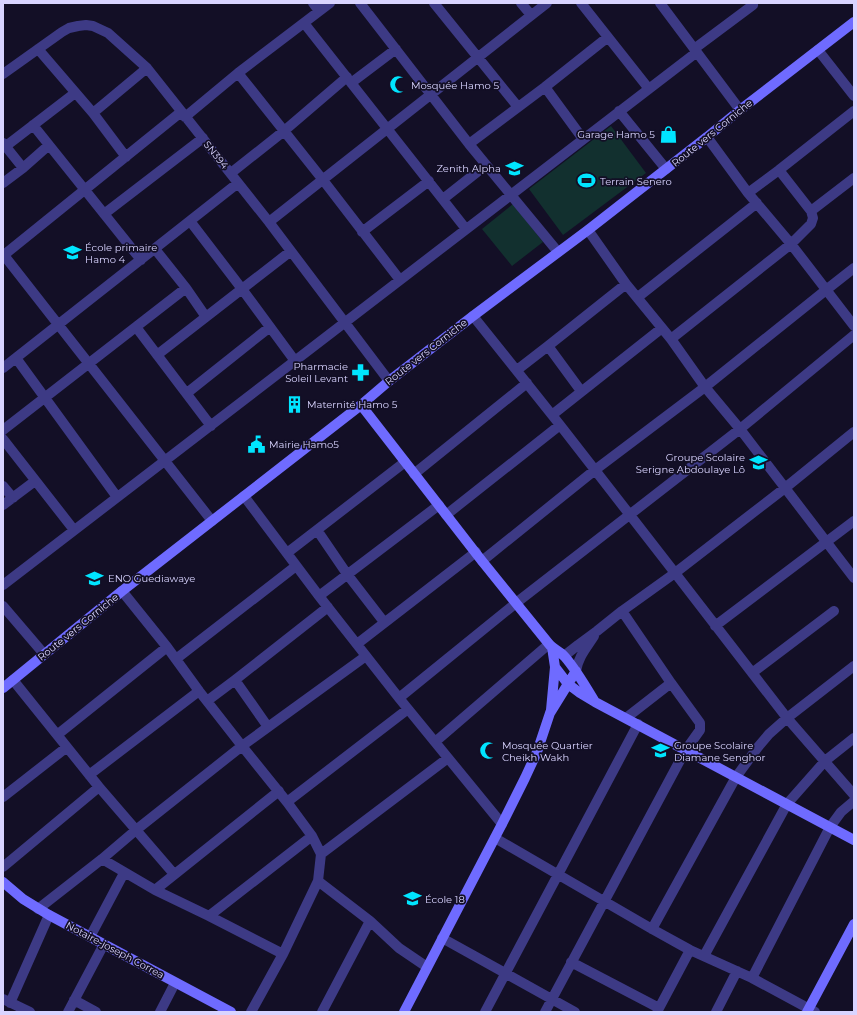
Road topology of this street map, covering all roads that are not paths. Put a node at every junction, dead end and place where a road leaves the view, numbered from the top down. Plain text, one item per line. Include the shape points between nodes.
1 (330, 3) edge
2 (360, 3) edge
3 (521, 3) edge
4 (547, 3) edge
5 (581, 3) edge
6 (660, 3) edge
7 (752, 3) edge
8 (436, 4) edge
9 (316, 7) edge
10 (531, 15) junction
11 (304, 22) junction
12 (854, 22) edge
13 (608, 37) junction
14 (38, 49) junction
15 (396, 49) junction
16 (818, 50) junction
17 (696, 51) junction
18 (478, 57) junction
19 (147, 68) junction
20 (238, 73) junction
21 (3, 74) edge
22 (349, 80) junction
23 (545, 87) junction
24 (649, 89) junction
25 (75, 93) junction
26 (431, 95) junction
27 (854, 96) edge
28 (518, 107) junction
29 (740, 110) junction
30 (854, 111) edge
31 (93, 112) junction
32 (619, 112) junction
33 (183, 114) junction
34 (33, 125) junction
35 (388, 129) junction
36 (284, 131) junction
37 (203, 138) junction
38 (707, 138) junction
39 (583, 139) junction
40 (4, 144) edge
41 (469, 144) junction
42 (49, 145) junction
43 (126, 157) junction
44 (486, 165) junction
45 (23, 168) junction
46 (666, 170) junction
47 (779, 170) junction
48 (231, 173) junction
49 (854, 178) edge
50 (323, 180) junction
51 (429, 181) junction
52 (3, 183) edge
53 (238, 183) junction
54 (85, 190) junction
55 (748, 193) junction
56 (510, 195) junction
57 (443, 199) junction
58 (757, 203) junction
59 (811, 211) junction
60 (104, 214) junction
61 (190, 221) junction
62 (269, 222) junction
63 (466, 229) junction
64 (588, 230) junction
65 (362, 232) junction
66 (790, 244) junction
67 (155, 249) junction
68 (291, 251) junction
69 (558, 252) junction
70 (3, 255) edge
71 (141, 260) junction
72 (854, 268) edge
73 (400, 280) junction
74 (626, 284) junction
75 (186, 288) junction
76 (242, 289) junction
77 (826, 290) junction
78 (638, 297) junction
79 (473, 316) junction
80 (206, 317) junction
81 (345, 322) junction
82 (58, 325) junction
83 (854, 326) edge
84 (136, 327) junction
85 (270, 327) junction
86 (662, 328) junction
87 (854, 335) edge
88 (671, 339) junction
89 (548, 346) junction
90 (157, 355) junction
91 (16, 358) junction
92 (295, 361) junction
93 (89, 364) junction
94 (3, 368) edge
95 (517, 370) junction
96 (389, 381) junction
97 (527, 383) junction
98 (704, 387) junction
99 (582, 391) junction
100 (187, 393) junction
101 (45, 398) junction
102 (361, 405) junction
103 (552, 414) junction
104 (560, 425) junction
105 (211, 426) junction
106 (740, 429) junction
107 (3, 430) edge
108 (854, 432) edge
109 (3, 440) edge
110 (165, 461) junction
111 (405, 462) junction
112 (595, 470) junction
113 (414, 474) junction
114 (35, 481) junction
115 (3, 486) edge
116 (785, 488) junction
117 (244, 496) junction
118 (118, 497) junction
119 (13, 498) junction
120 (439, 505) junction
121 (3, 506) edge
122 (446, 515) junction
123 (630, 515) junction
124 (212, 521) junction
125 (854, 521) edge
126 (74, 530) junction
127 (316, 530) junction
128 (827, 543) junction
129 (476, 552) junction
130 (287, 553) junction
131 (482, 560) junction
132 (296, 566) junction
133 (675, 573) junction
134 (347, 574) junction
135 (854, 578) edge
136 (3, 586) edge
137 (122, 591) junction
138 (319, 596) junction
139 (516, 603) junction
140 (3, 606) edge
141 (328, 607) junction
142 (622, 611) junction
143 (834, 611) dead end
144 (384, 622) junction
145 (715, 626) junction
146 (597, 631) junction
147 (357, 644) junction
148 (550, 645) junction
149 (167, 647) junction
150 (44, 654) junction
151 (366, 656) junction
152 (564, 656) junction
153 (176, 659) junction
154 (854, 666) edge
155 (555, 667) junction
156 (576, 671) junction
157 (752, 673) junction
158 (13, 680) junction
159 (235, 680) junction
160 (671, 683) junction
161 (568, 684) junction
162 (3, 688) edge
163 (199, 691) junction
164 (399, 698) junction
165 (207, 701) junction
166 (595, 702) junction
167 (408, 709) junction
168 (550, 713) junction
169 (626, 718) junction
170 (787, 718) junction
171 (638, 724) junction
172 (268, 727) junction
173 (57, 735) junction
174 (854, 738) edge
175 (435, 742) junction
176 (242, 746) junction
177 (67, 747) junction
178 (685, 751) junction
179 (448, 758) junction
180 (825, 761) junction
181 (89, 775) junction
182 (736, 777) junction
183 (98, 787) junction
184 (279, 791) junction
185 (854, 796) edge
186 (3, 798) edge
187 (854, 800) edge
188 (287, 802) junction
189 (787, 804) junction
190 (502, 824) junction
191 (830, 827) junction
192 (136, 830) junction
193 (312, 836) junction
194 (495, 838) junction
195 (854, 840) edge
196 (321, 854) junction
197 (102, 859) junction
198 (3, 867) edge
199 (124, 873) junction
200 (174, 874) junction
201 (557, 875) junction
202 (318, 881) junction
203 (3, 882) edge
204 (155, 890) junction
205 (604, 901) junction
206 (38, 909) junction
207 (49, 915) junction
208 (209, 916) junction
209 (370, 921) junction
210 (854, 924) edge
211 (652, 929) junction
212 (90, 937) junction
213 (442, 938) junction
214 (104, 944) junction
215 (690, 950) junction
216 (283, 954) junction
217 (704, 956) junction
218 (571, 962) junction
219 (427, 967) junction
220 (738, 971) junction
221 (505, 973) junction
222 (752, 978) junction
223 (175, 983) junction
224 (551, 999) junction
225 (74, 1000) junction
226 (7, 1001) edge
227 (658, 1010) edge
228 (810, 1011) edge
229 (30, 1012) edge
230 (68, 1012) edge
231 (96, 1012) edge
232 (160, 1012) edge
233 (231, 1012) edge
234 (251, 1012) edge
235 (322, 1012) edge
236 (404, 1012) edge
237 (485, 1012) edge
238 (545, 1012) edge
239 (575, 1012) edge
240 (716, 1012) edge

1 - 9 street
2 - 15 street
3 - 10 street
4 - 10 street
5 - 13 street
6 - 17 street
7 - 17 street via 753,5
8 - 18 street
9 - 11 street
10 - 18 street
11 - 20 street
11 - 22 street
12 - 16 street, Route vers Corniche
13 - 23 street
13 - 24 street
14 - 19 street, SN394 via 69,28 93,26 108,33
14 - 21 street, SN394
14 - 25 street
15 - 22 street
15 - 26 street
16 - 27 street
16 - 29 street, Route vers Corniche
17 - 24 street
17 - 29 street
18 - 26 street
18 - 28 street
19 - 31 street
19 - 33 street, SN394
20 - 33 street
20 - 36 street
22 - 35 street
22 - 36 street
23 - 28 street
23 - 39 street
24 - 32 street
25 - 31 street
25 - 34 street
26 - 35 street
26 - 41 street
28 - 41 street
29 - 38 street, Route vers Corniche
30 - 47 street
31 - 43 street
32 - 39 street
32 - 46 street
33 - 37 street, SN394
33 - 43 street
34 - 40 street
34 - 42 street
35 - 50 street
35 - 51 street
36 - 48 street
36 - 50 street
37 - 48 street, SN394
37 - 60 street
38 - 46 street, Route vers Corniche
38 - 55 street
39 - 56 street
40 - 45 street
41 - 44 street
42 - 45 street
42 - 54 street
43 - 54 street
44 - 56 street
44 - 57 street
45 - 52 street
46 - 64 street, Route vers Corniche
47 - 55 street
47 - 59 street
48 - 53 street, SN394
49 - 59 street
50 - 62 street
50 - 65 street
51 - 57 street
51 - 65 street
53 - 61 street
53 - 62 street, SN394
54 - 60 street
54 - 70 street
55 - 58 street
56 - 63 street
56 - 69 street
57 - 63 street
58 - 66 street
58 - 78 street
59 - 66 street via 811,224
60 - 71 street
61 - 67 street
61 - 76 street
62 - 68 street, SN394
63 - 73 street
64 - 69 street, Route vers Corniche
64 - 74 street
65 - 73 street
66 - 77 street
66 - 88 street
67 - 71 street
67 - 75 street
68 - 76 street
68 - 81 street, SN394
69 - 79 street, Route vers Corniche
70 - 82 street
71 - 82 street
72 - 77 street
73 - 81 street
74 - 78 street
74 - 89 street
75 - 80 street
75 - 84 street
76 - 80 street
76 - 85 street
77 - 83 street
77 - 98 street
78 - 86 street
79 - 95 street
79 - 96 street, Route vers Corniche
80 - 90 street
81 - 92 street
81 - 96 street, SN394
82 - 91 street
82 - 93 street
84 - 90 street
84 - 93 street
85 - 92 street
85 - 100 street
86 - 88 street
86 - 99 street
87 - 106 street
88 - 98 street
89 - 95 street
89 - 99 street
90 - 100 street
91 - 94 street
91 - 101 street
92 - 105 street
93 - 101 street
93 - 110 street
95 - 97 street
96 - 102 street, Route vers Corniche
97 - 103 street
97 - 113 street
98 - 106 street
98 - 112 street
99 - 103 street
100 - 105 street
101 - 107 street
101 - 118 street
102 - 111 street
102 - 117 street, Route vers Corniche
103 - 104 street
104 - 112 street
104 - 122 street
105 - 110 street
106 - 116 street
106 - 123 street
108 - 116 street
109 - 114 street
110 - 118 street
110 - 124 street
111 - 113 street
111 - 127 street
112 - 123 street
112 - 131 street
113 - 120 street
114 - 119 street
114 - 126 street
115 - 119 street
116 - 128 street
116 - 133 street
117 - 124 street, Route vers Corniche
117 - 130 street
118 - 126 street
119 - 121 street
120 - 122 street
120 - 134 street
122 - 129 street
123 - 133 street
123 - 139 street
124 - 137 street, Route vers Corniche
125 - 128 street
126 - 136 street
127 - 130 street
127 - 134 street
128 - 135 street
128 - 145 street
129 - 131 street
129 - 144 street
130 - 132 street
131 - 139 street
132 - 138 street
132 - 153 street
133 - 142 street
133 - 145 street
134 - 138 street
134 - 144 street
137 - 149 street
137 - 150 street, Route vers Corniche
138 - 141 street
139 - 148 street
139 - 164 street
140 - 150 street
141 - 147 street
141 - 159 street
142 - 146 street
142 - 160 street
143 - 157 street
144 - 147 street
145 - 157 street
146 - 152 street
146 - 156 street via 580,657
147 - 151 street
148 - 152 street
148 - 155 street
148 - 175 street
149 - 153 street
149 - 173 street
150 - 158 street, Route vers Corniche
151 - 164 street
151 - 172 street
152 - 155 street
152 - 156 street
153 - 163 street
154 - 170 street
155 - 161 street
155 - 168 street
156 - 161 street
156 - 166 street
157 - 170 street
158 - 162 street, Route vers Corniche
158 - 173 street
159 - 165 street
159 - 172 street
160 - 169 street
160 - 178 street via 700,723 700,730
161 - 166 street
161 - 168 street
163 - 165 street
163 - 181 street
164 - 167 street
165 - 176 street
166 - 169 street
167 - 175 street
167 - 188 street
168 - 190 street via 532,764
169 - 171 street
170 - 180 street
170 - 182 street via 769,734
171 - 178 street
171 - 201 street
172 - 176 street
173 - 177 street
174 - 180 street
175 - 179 street
176 - 184 street
176 - 192 street
177 - 181 street
177 - 186 street
178 - 182 street
178 - 205 street
179 - 190 street
179 - 196 street
180 - 185 street
180 - 189 street
181 - 183 street
182 - 189 street
182 - 211 street
183 - 192 street
183 - 198 street
184 - 188 street
184 - 200 street
187 - 191 street
188 - 193 street
189 - 191 street
189 - 217 street
190 - 194 street
191 - 195 street
191 - 222 street
192 - 197 street
192 - 200 street
193 - 196 street
193 - 208 street
194 - 201 street
194 - 213 street
196 - 202 street
197 - 199 street
197 - 206 street
199 - 204 street
199 - 212 street
200 - 204 street
201 - 205 street
201 - 221 street
202 - 209 street
202 - 216 street
203 - 206 street, Notaire-joseph Correa
204 - 208 street
205 - 211 street
205 - 218 street
206 - 207 street, Notaire-joseph Correa
207 - 212 street, Notaire-joseph Correa
207 - 226 street
208 - 216 street
209 - 219 street via 399,948
209 - 235 street
210 - 228 street
211 - 215 street
212 - 214 street, Notaire-joseph Correa
213 - 219 street
213 - 221 street
214 - 223 street, Notaire-joseph Correa
214 - 225 street
215 - 217 street
215 - 227 street
216 - 234 street
217 - 220 street
218 - 224 street
218 - 227 street
219 - 236 street
220 - 222 street
220 - 240 street
221 - 224 street
221 - 237 street
222 - 228 street
223 - 232 street
223 - 233 street, Notaire-joseph Correa
224 - 238 street
224 - 239 street
225 - 230 street
225 - 231 street
226 - 229 street

